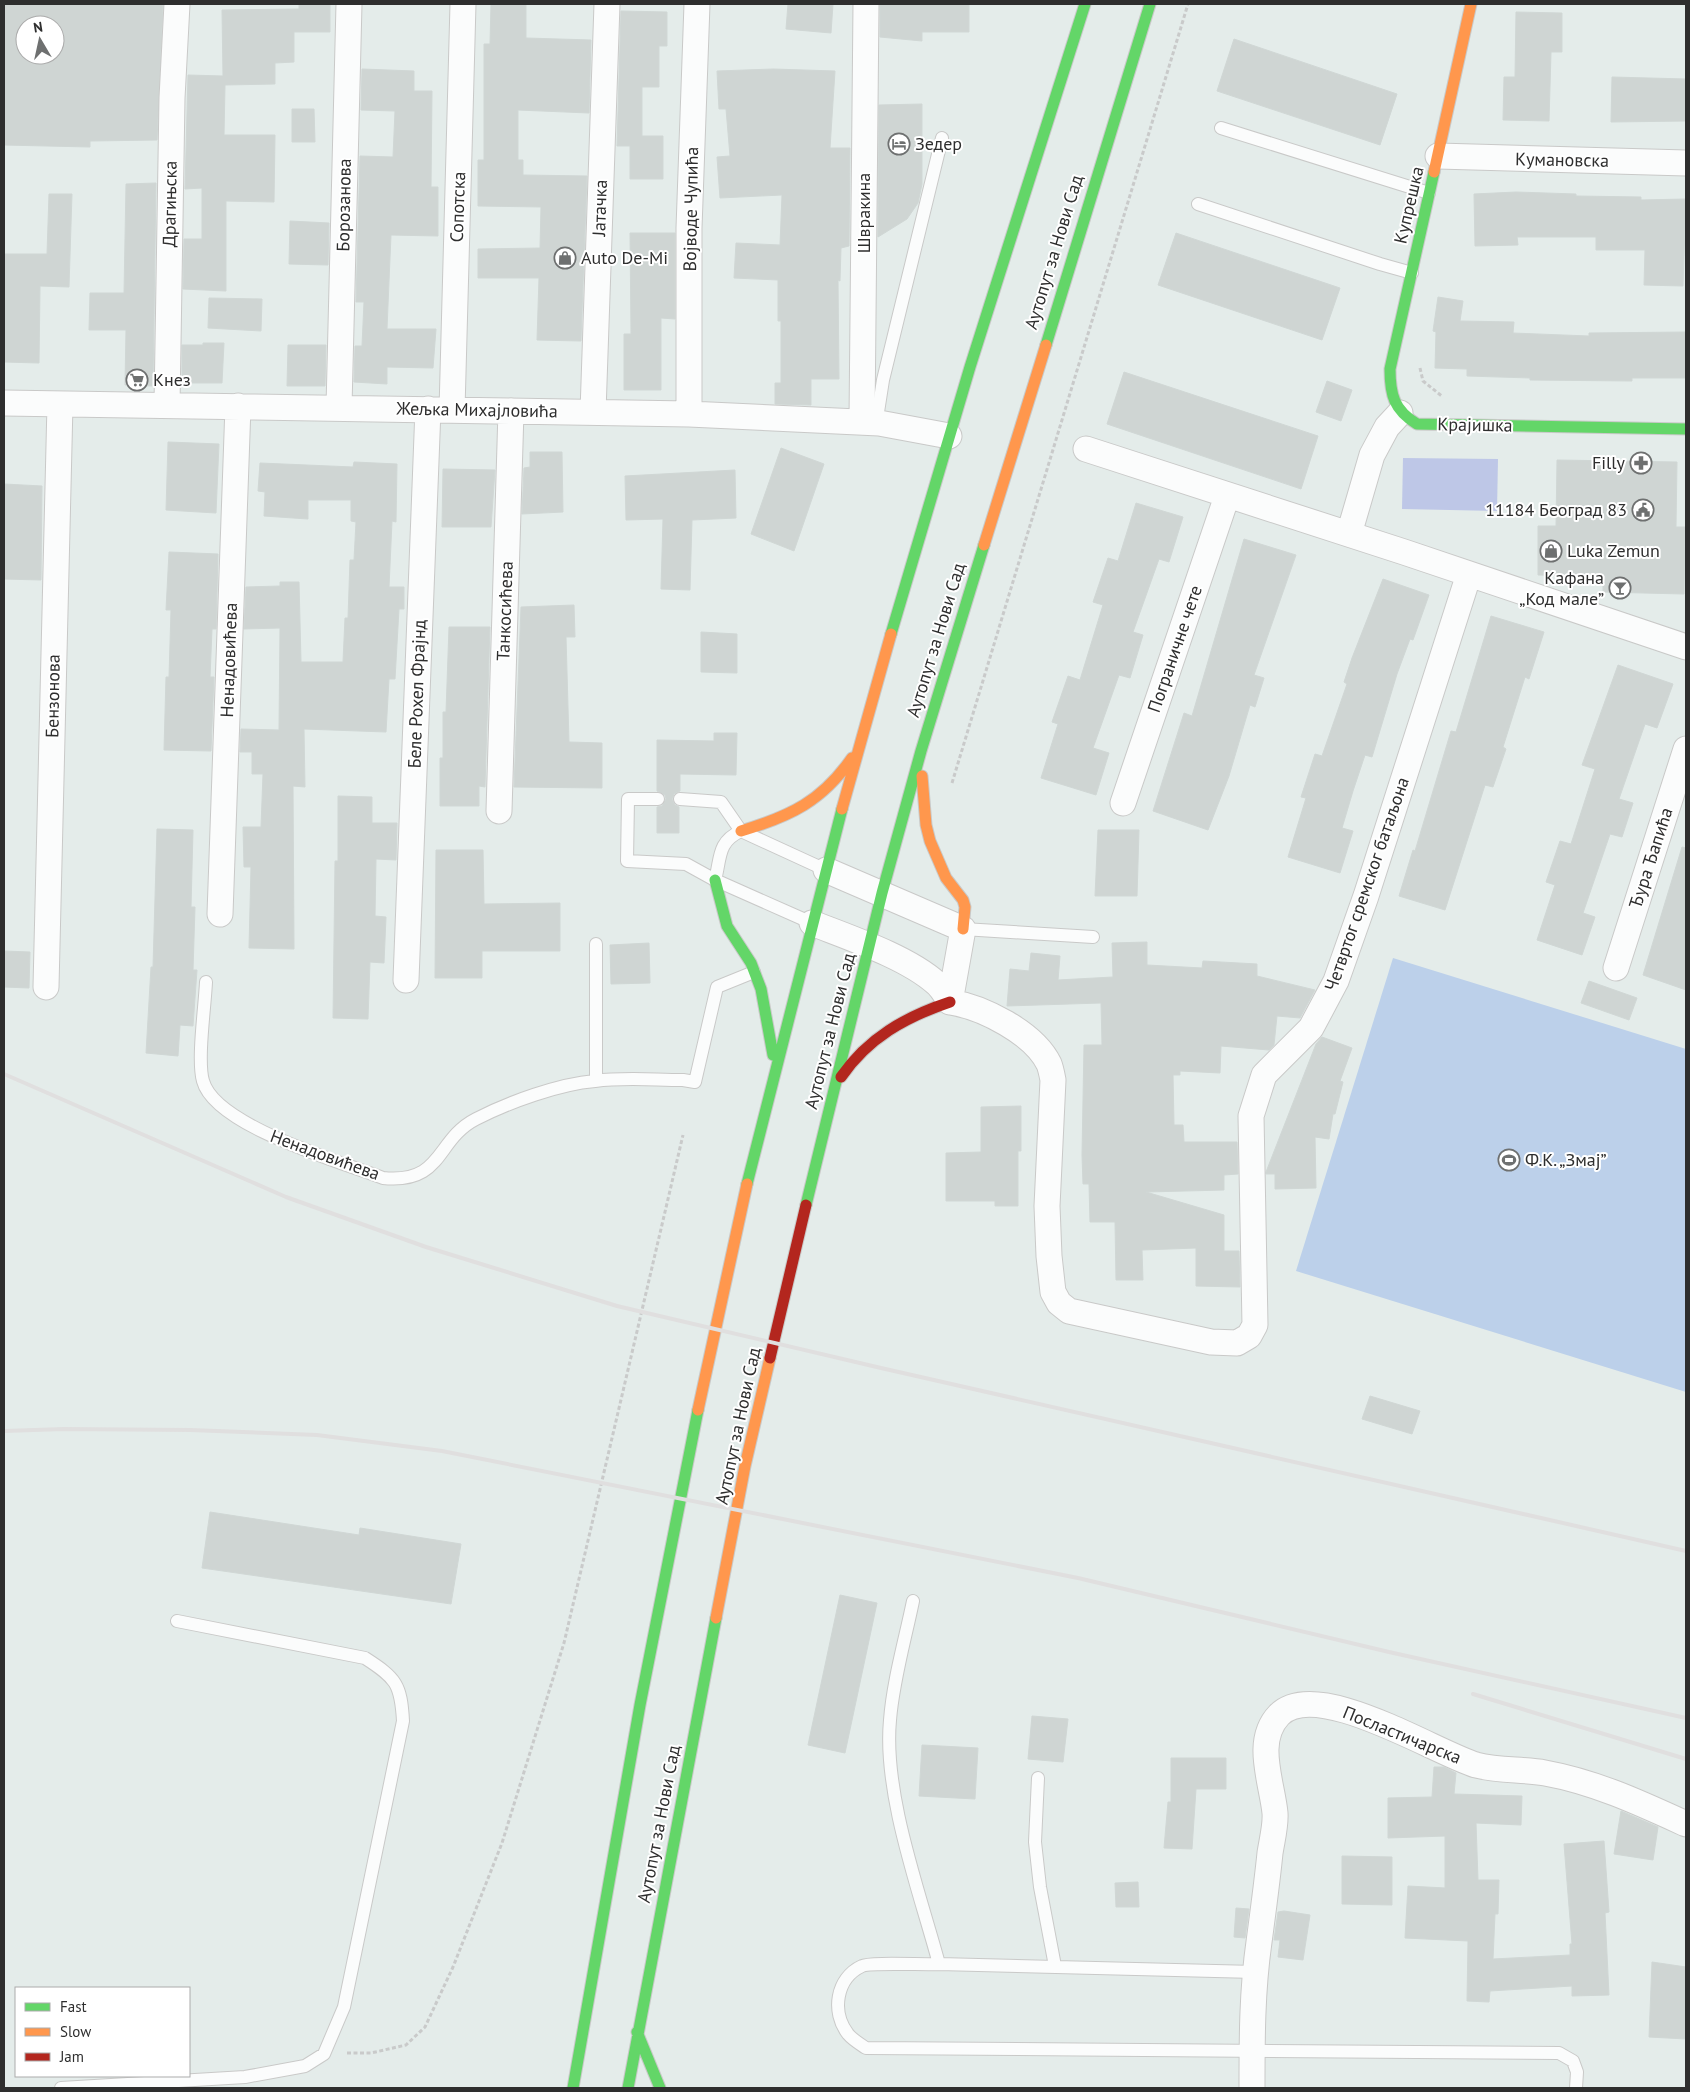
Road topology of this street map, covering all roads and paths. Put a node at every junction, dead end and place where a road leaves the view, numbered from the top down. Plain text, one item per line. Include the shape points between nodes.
1 (177, 4) edge
2 (349, 4) edge
3 (463, 4) edge
4 (607, 4) edge
5 (697, 4) edge
6 (866, 4) edge
7 (1085, 4) edge
8 (1150, 4) edge
9 (1188, 4) edge
10 (1471, 4) edge
11 (1221, 128) dead end
12 (942, 138) dead end
13 (1438, 156) junction
14 (1686, 163) edge
15 (1430, 193) junction
16 (1198, 204) dead end
17 (1412, 272) junction
18 (1419, 366) dead end
19 (1452, 397) dead end
20 (4, 403) edge
21 (60, 404) junction
22 (167, 405) junction
23 (238, 406) junction
24 (339, 407) junction
25 (428, 409) junction
26 (452, 410) junction
27 (511, 411) junction
28 (593, 412) junction
29 (1400, 413) junction
30 (690, 414) junction
31 (871, 422) junction
32 (1686, 429) edge
33 (949, 436) junction
34 (1086, 449) dead end
35 (1227, 496) junction
36 (1349, 534) junction
37 (1469, 574) junction
38 (1686, 647) edge
39 (860, 744) junction
40 (1686, 749) edge
41 (921, 751) junction
42 (949, 792) dead end
43 (658, 799) dead end
44 (680, 799) dead end
45 (1123, 803) dead end
46 (498, 811) dead end
47 (741, 831) junction
48 (826, 870) junction
49 (715, 880) junction
50 (882, 894) junction
51 (220, 914) dead end
52 (812, 923) junction
53 (963, 929) junction
54 (1093, 937) dead end
55 (596, 944) dead end
56 (869, 946) junction
57 (1616, 968) dead end
58 (754, 972) junction
59 (406, 980) dead end
60 (206, 982) dead end
61 (46, 987) dead end
62 (950, 1002) junction
63 (774, 1072) junction
64 (596, 1080) junction
65 (835, 1087) junction
66 (683, 1135) dead end
67 (912, 1601) dead end
68 (177, 1621) dead end
69 (1038, 1778) dead end
70 (1686, 1824) edge
71 (939, 1964) junction
72 (1055, 1966) junction
73 (1255, 1972) junction
74 (636, 2032) junction
75 (580, 2046) junction
76 (1252, 2050) junction
77 (324, 2054) junction
78 (562, 2074) dead end
79 (61, 2088) edge
80 (573, 2088) edge
81 (628, 2088) edge
82 (660, 2088) edge
83 (1252, 2088) edge
84 (1576, 2088) edge

1 - 22 street, Драгињска via 172,98
2 - 24 street, Борозанова
3 - 26 street, Сопотска
4 - 28 street, Јатачка
5 - 30 street, Војводе Чупића via 690,228
6 - 31 street, Швракина
7 - 33 main road
8 - 41 main road, Аутопут за Нови Сад
9 - 42 path
10 - 13 main road, Купрешка
11 - 15 lane
12 - 31 lane via 878,412
13 - 14 street, Кумановска
13 - 15 main road, Купрешка
15 - 17 main road, Купрешка
16 - 17 lane
17 - 29 main road, Купрешка via 1390,369 1393,402
18 - 19 path via 1424,381 1443,397
20 - 21 street, Жељка Михајловића
21 - 22 street, Жељка Михајловића
21 - 61 street, Бензонова
22 - 23 street, Жељка Михајловића
23 - 24 street, Жељка Михајловића
23 - 51 street, Ненадовићева
24 - 25 street, Жељка Михајловића
25 - 26 street, Жељка Михајловића
25 - 59 street, Беле Рохел Фрајнд
26 - 27 street, Жељка Михајловића
27 - 28 street, Жељка Михајловића
27 - 46 street, Танкосићева
28 - 30 street, Жељка Михајловића
29 - 32 main road, Крајишка via 1417,424
29 - 36 street via 1387,427 1372,455
30 - 31 street, Жељка Михајловића
31 - 33 street, Жељка Михајловића
33 - 39 main road
34 - 35 street
35 - 36 street
35 - 45 street, Пограничне чете
36 - 37 street
37 - 38 street
37 - 62 street, Четвртог сремског батаљона via 1336,981 1316,1020 1260,1083 1251,1116 1255,1325 1249,1336 1237,1343 1211,1342 1069,1311 1059,1303 1053,1292 1047,1206 1053,1080 1050,1064 1022,1034 987,1012 968,1004
39 - 47 main road via 840,776 817,798 796,813
39 - 48 main road
40 - 57 street, Ђура Ђапића
41 - 50 main road, Аутопут за Нови Сад
41 - 53 main road via 926,825 946,878 963,900
43 - 49 lane via 628,799 626,861 686,864
44 - 47 lane via 721,802
47 - 48 lane
47 - 49 lane via 730,836 721,849
48 - 50 street
48 - 52 main road
49 - 52 lane
49 - 58 main road via 723,916
50 - 53 street
50 - 56 main road, Аутопут за Нови Сад
52 - 56 street
52 - 63 main road
53 - 54 lane
53 - 62 street
55 - 64 lane
56 - 62 street via 920,970 938,984
56 - 65 main road, Аутопут за Нови Сад
58 - 63 main road via 770,1027
58 - 64 lane, Ненадовићева via 717,986 695,1082
60 - 64 lane, Ненадовићева via 201,1064 203,1081 211,1098 245,1124 265,1134 383,1178 401,1180 420,1174 442,1154 463,1127 477,1119 524,1099
62 - 65 main road via 928,1008 882,1032 849,1064
63 - 75 main road via 689,1452 629,1756
65 - 74 main road, Аутопут за Нови Сад via 745,1466
66 - 77 path via 564,1643 502,1843 453,1967 425,2027 406,2045 371,2053
67 - 71 lane via 890,1720 890,1772
68 - 77 lane via 366,1658 390,1674 402,1698 403,1721 344,2007
69 - 72 lane via 1035,1842
70 - 73 street, Посластичарска via 1589,1783 1545,1773 1495,1769 1476,1764 1344,1709 1309,1704 1293,1706 1279,1715 1269,1733 1265,1757 1275,1815
71 - 72 lane
71 - 76 lane via 864,1965 845,1979 837,2008 849,2036 866,2048
72 - 73 lane
73 - 76 street, Посластичарска
74 - 81 main road, Аутопут за Нови Сад
74 - 82 main road
75 - 78 main road
75 - 80 main road
76 - 83 street, Посластичарска
76 - 84 lane via 1559,2053 1573,2061 1577,2072
77 - 79 lane via 305,2066 246,2077

